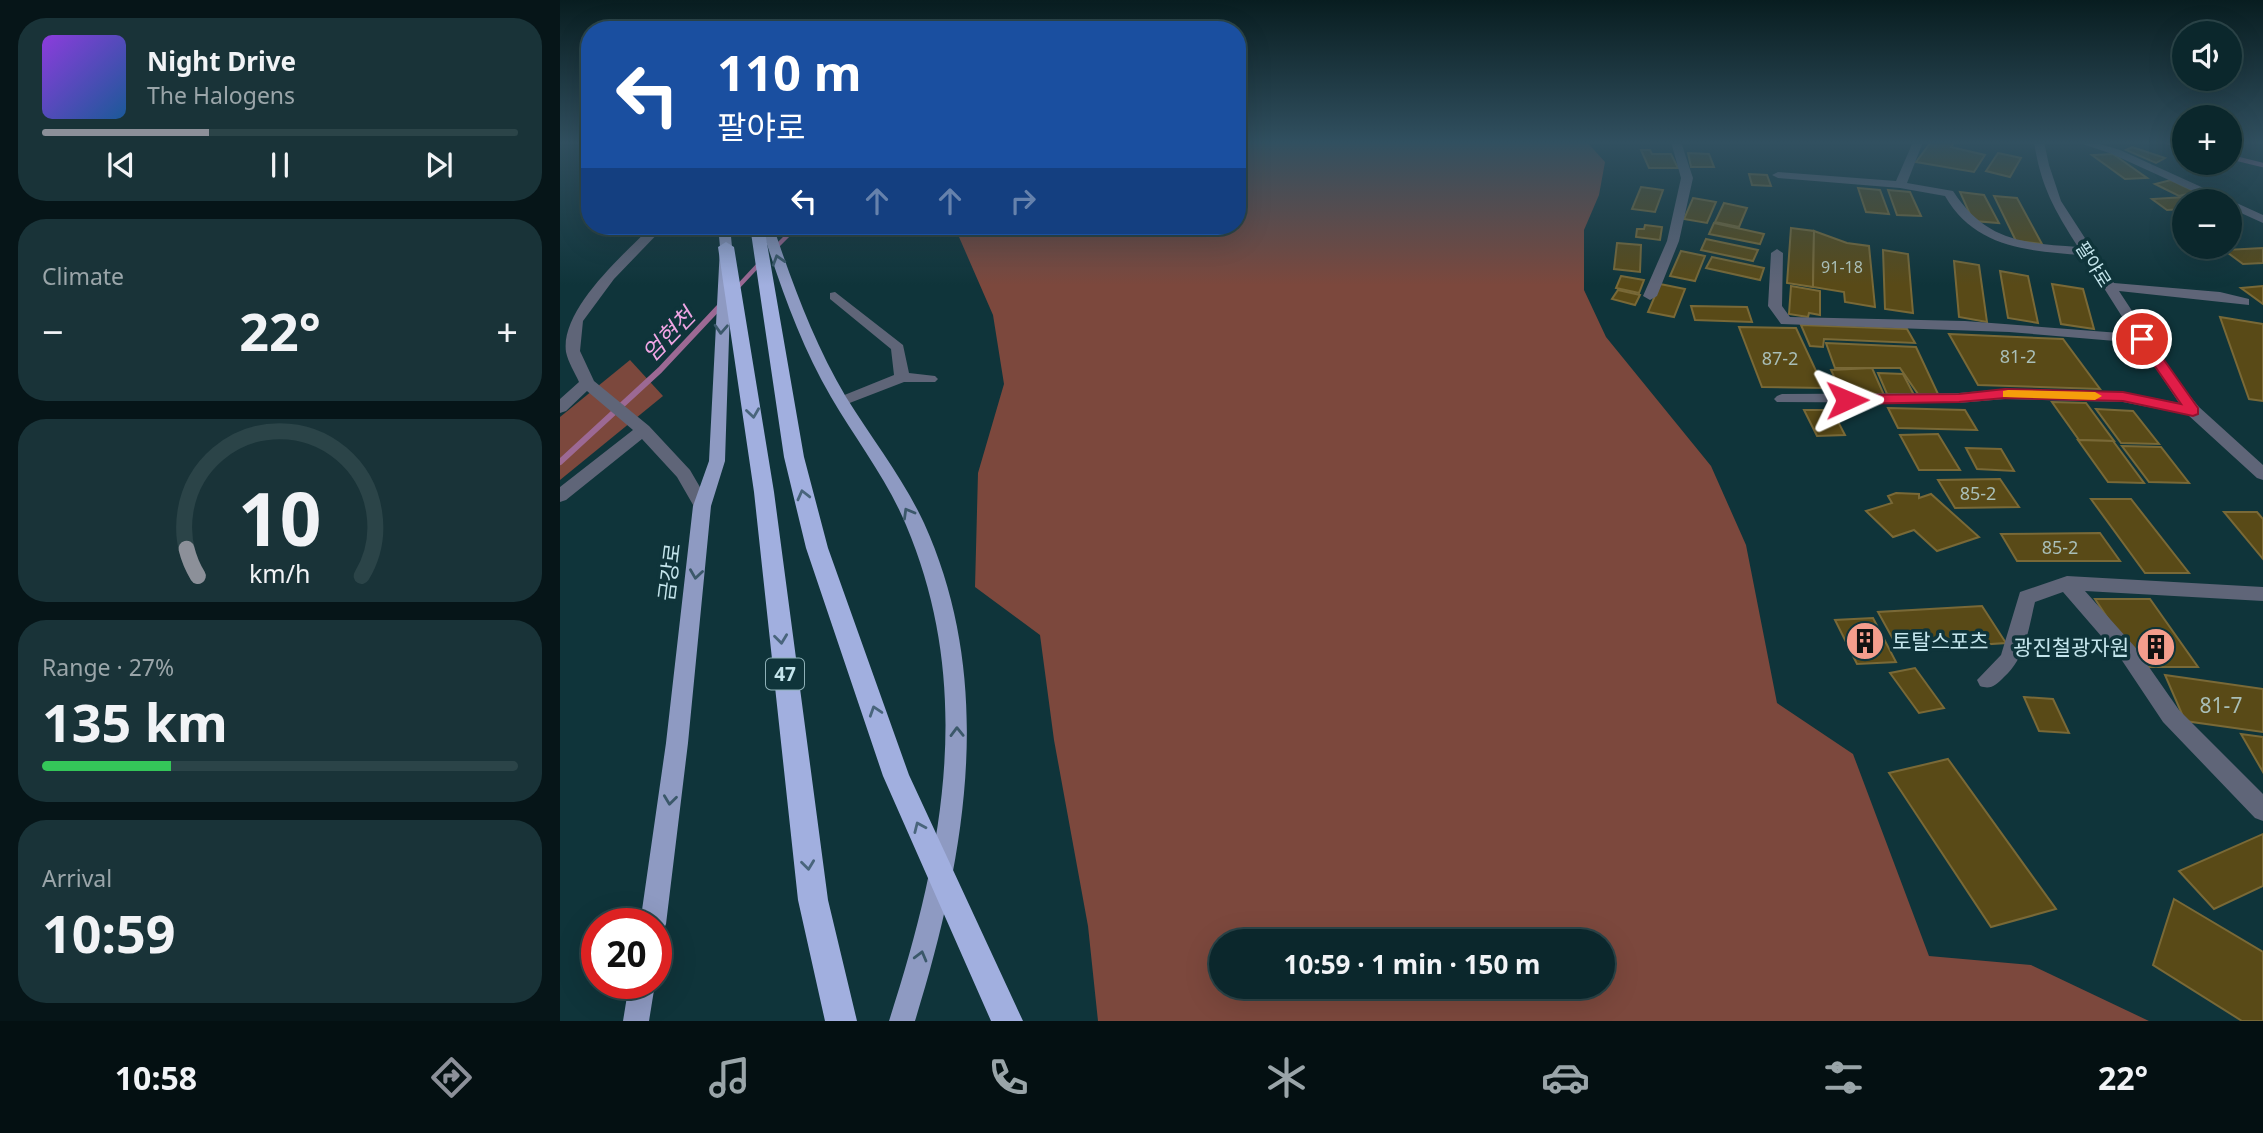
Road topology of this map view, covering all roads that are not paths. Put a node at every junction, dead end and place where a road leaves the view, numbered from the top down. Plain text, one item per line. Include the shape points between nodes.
1 (1684, 190) edge
2 (1926, 190) edge
3 (2051, 190) edge
4 (2242, 209) edge
5 (2263, 219) edge
6 (650, 235) edge
7 (725, 235) edge
8 (758, 235) edge
9 (770, 235) edge
10 (726, 247) junction
11 (2087, 251) junction
12 (1777, 253) dead end
13 (2108, 286) junction
14 (835, 296) dead end
15 (1650, 296) dead end
16 (2244, 302) dead end
17 (2142, 339) junction
18 (902, 377) junction
19 (930, 379) dead end
20 (587, 383) junction
21 (1782, 399) dead end
22 (842, 401) junction
23 (560, 408) edge
24 (2193, 411) junction
25 (641, 428) junction
26 (2263, 474) edge
27 (560, 496) edge
28 (702, 506) junction
29 (2067, 583) junction
30 (2263, 594) edge
31 (1987, 680) dead end
32 (2263, 810) edge
33 (655, 908) edge
34 (640, 999) edge
35 (838, 1011) edge
36 (636, 1021) edge
37 (902, 1021) edge
38 (1007, 1021) edge

1 - 15 street via 1673,241
2 - 11 street via 1949,193 1974,226 2013,243
3 - 11 street, 팔야로
4 - 5 street
6 - 20 street via 609,276 576,321 573,351
7 - 10 main road, 금강로 / 47
38 -> 8 highway via 896,776 817,548 794,457
22 -> 9 main road via 788,294
10 -> 28 main road, 금강로 via 716,461
10 -> 35 highway, 47 via 743,346 813,900
11 - 13 street, 팔야로
12 - 17 street via 1774,306 1786,321 2064,330
13 - 16 street
13 - 17 street, 팔야로
14 - 18 street via 898,348
17 - 24 street, 팔야로
18 - 19 street
18 - 22 street
20 - 23 street
20 - 25 street
21 - 24 street via 2005,394 2123,397
37 -> 22 main road via 947,856 958,743 956,659 941,587 915,523
24 - 26 street, 팔야로
25 - 27 street
25 - 28 street via 684,474
28 -> 33 main road, 금강로
29 - 30 street
29 - 31 street via 2027,597 2010,659
29 - 32 street via 2128,653 2171,716
34 - 36 main road

